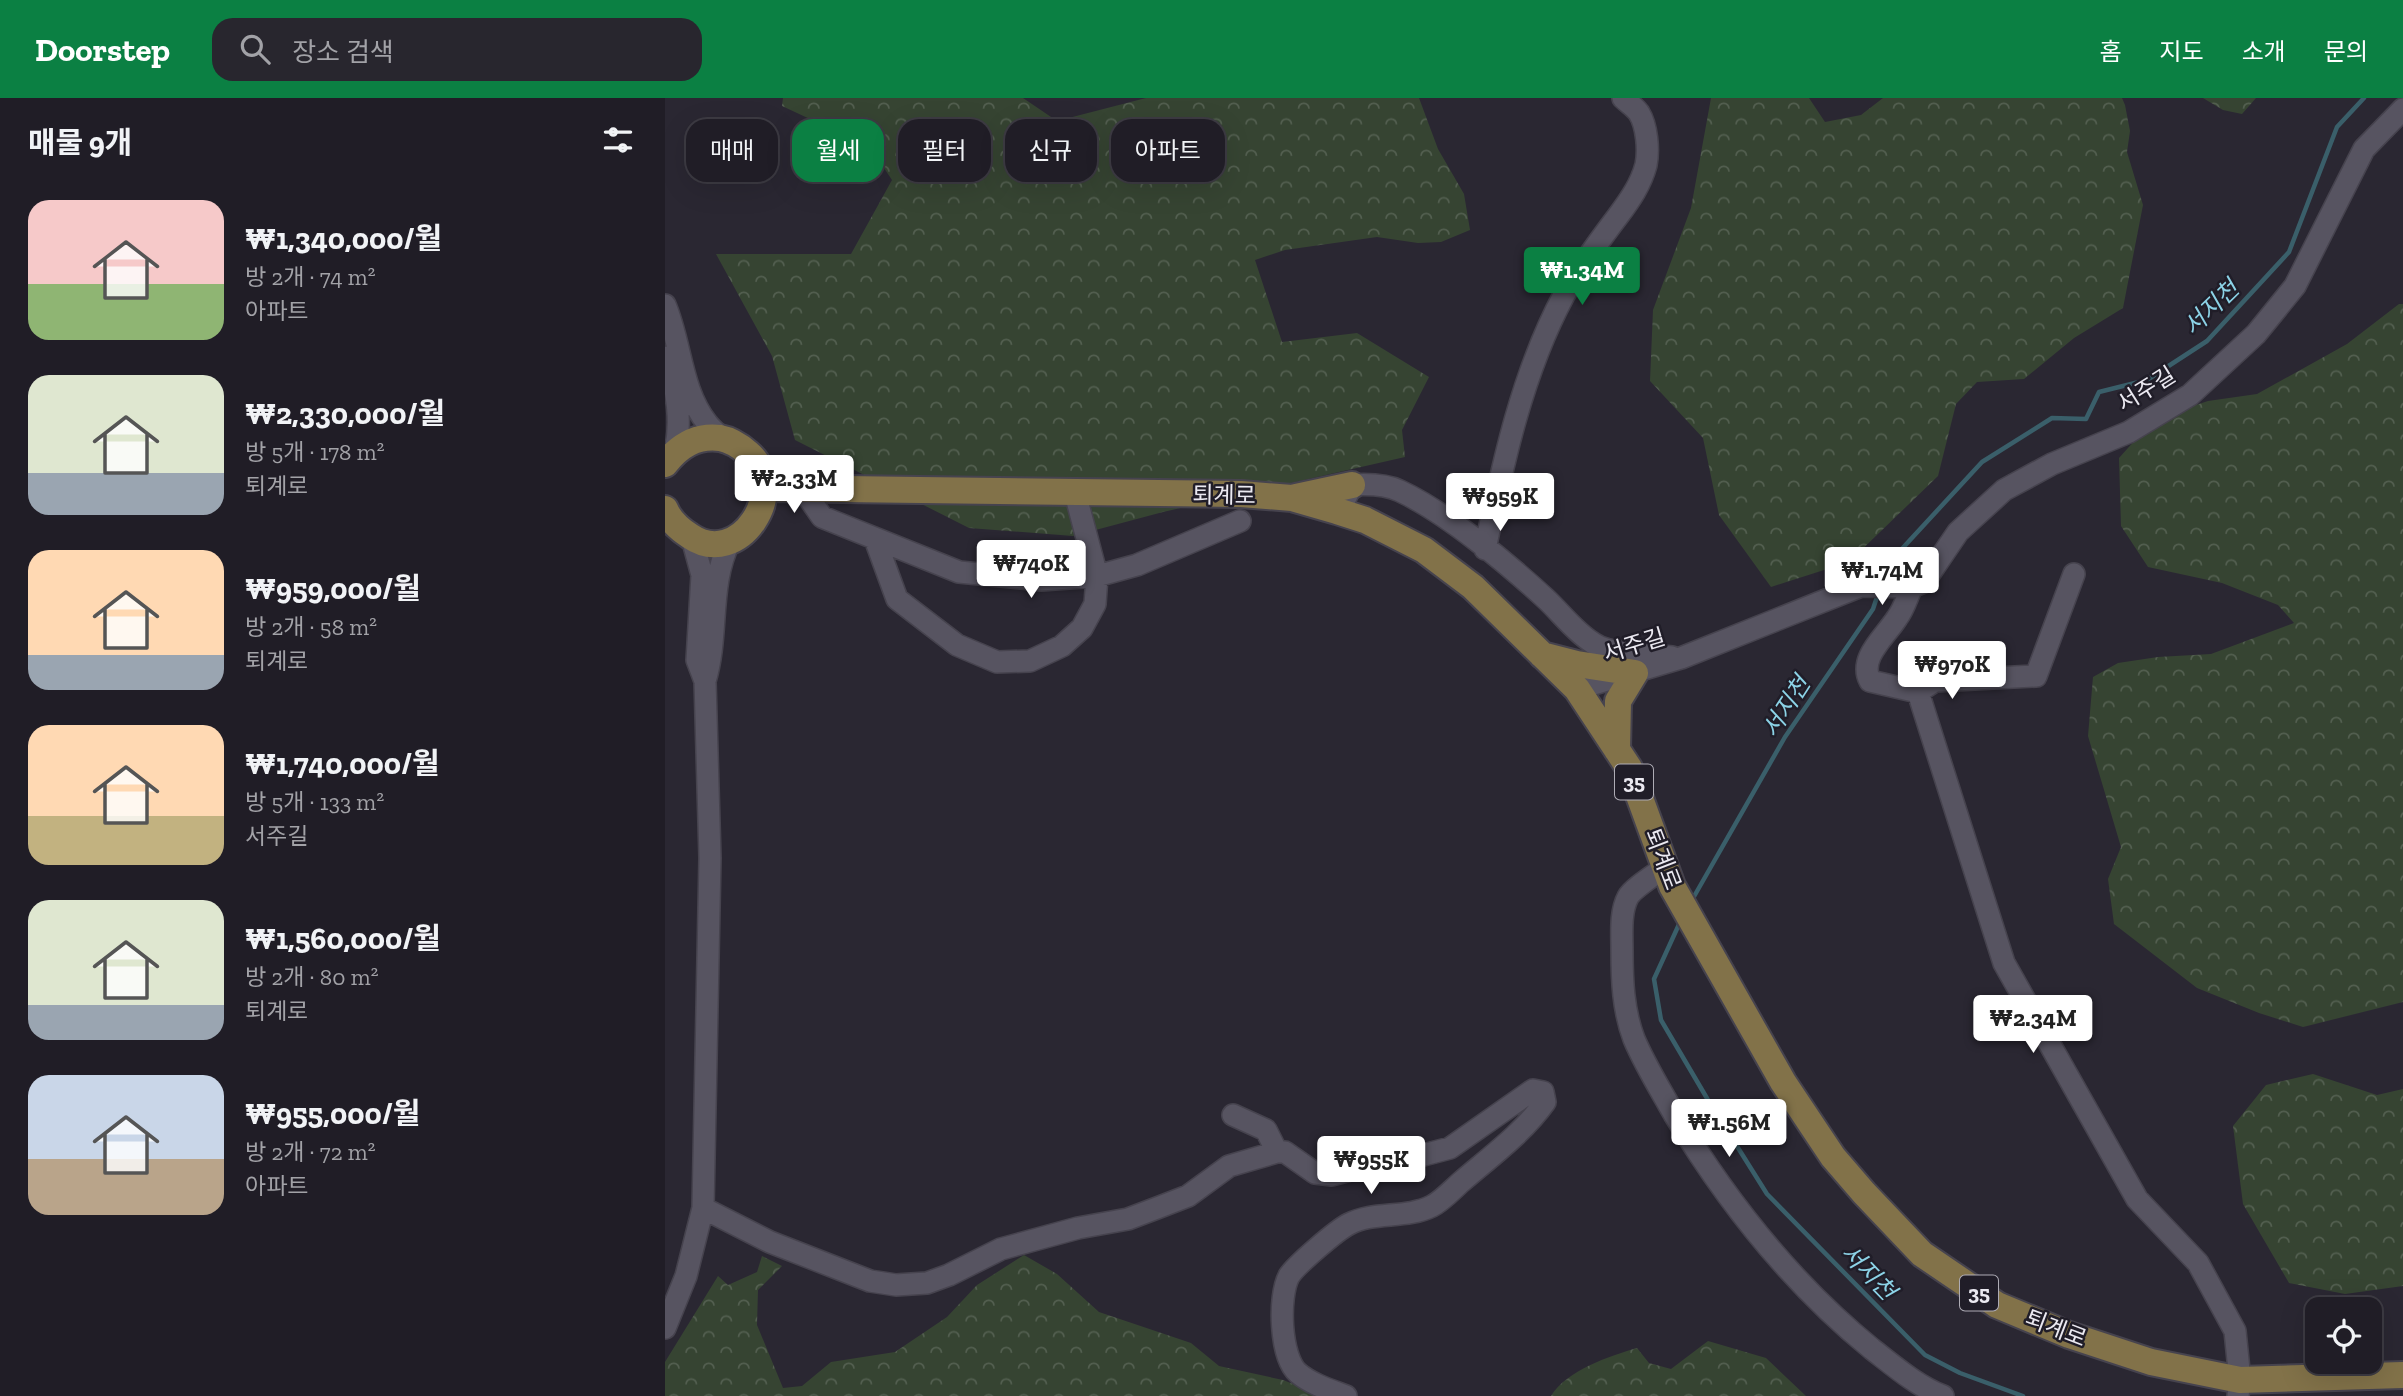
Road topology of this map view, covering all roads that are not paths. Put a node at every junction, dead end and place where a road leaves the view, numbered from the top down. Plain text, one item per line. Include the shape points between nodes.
1 (1623, 98) edge
2 (2403, 109) edge
3 (665, 304) edge
4 (665, 341) edge
5 (723, 439) junction
6 (670, 457) edge
7 (1352, 485) junction
8 (764, 488) junction
9 (802, 488) junction
10 (1075, 494) junction
11 (1292, 498) junction
12 (665, 509) edge
13 (1338, 511) junction
14 (1240, 521) dead end
15 (692, 538) junction
16 (875, 539) junction
17 (730, 541) junction
18 (1485, 549) junction
19 (2074, 574) dead end
20 (1097, 576) junction
21 (1908, 587) junction
22 (1541, 654) junction
23 (1681, 658) junction
24 (1635, 673) junction
25 (705, 681) junction
26 (1577, 689) junction
27 (1918, 692) junction
28 (1617, 750) junction
29 (1669, 876) junction
30 (1233, 1115) dead end
31 (1277, 1152) junction
32 (703, 1208) junction
33 (665, 1328) edge
34 (2403, 1375) edge
35 (2239, 1388) edge
36 (1346, 1396) edge
37 (1943, 1396) edge

1 - 18 street via 1639,113 1644,126 1647,161 1643,177 1565,292 1545,333 1528,377
2 - 21 street, 서주길 via 2364,149 2295,286 2256,334 2190,395 2129,432 2004,490 1958,532 1924,582
3 - 5 street via 693,401
4 - 6 street via 680,434
5 - 6 main road via 689,442
5 - 8 main road via 752,456
7 - 11 main road
7 - 13 street
7 - 18 street via 1398,490
8 - 9 main road, 퇴계로
8 - 17 main road via 754,523
9 - 10 main road, 퇴계로
9 - 16 street via 822,517
10 - 11 main road, 퇴계로
10 - 20 street
11 - 13 main road, 퇴계로
12 - 15 main road
13 - 22 main road, 퇴계로 via 1424,550 1473,587
14 - 20 street via 1137,565
15 - 17 main road via 706,545
15 - 25 street via 702,575 697,660
16 - 20 street via 958,572 1041,580
16 - 20 street via 897,599 957,645 997,662 1030,662 1062,646 1082,628 1095,604
17 - 25 street via 717,575 712,659
18 - 23 street via 1595,645
19 - 27 street via 2036,676 1935,681
21 - 23 street, 서주길 via 1861,586
21 - 27 street via 1899,616 1868,658 1865,672 1870,681
22 - 24 main road
22 - 26 main road, 퇴계로
23 - 24 street, 서주길
24 - 26 street, 서주길
24 - 28 main road via 1618,701
25 - 32 street via 710,858
26 - 28 main road, 퇴계로 / 35
27 - 35 street via 2004,963 2137,1199 2198,1263 2235,1331
28 - 29 main road, 퇴계로 / 35 via 1629,768
29 - 35 main road, 퇴계로 / 35 via 1783,1082 1833,1157 1922,1254 1997,1305 2069,1335
29 - 37 street via 1629,895 1622,927 1623,1000 1634,1038 1657,1084 1714,1176 1784,1264 1833,1317 1887,1361
30 - 31 street via 1266,1130
31 - 32 street via 1229,1166 1188,1196 1128,1219 1001,1249 927,1283 870,1281 770,1242
31 - 36 street via 1285,1152 1315,1173 1332,1175 1370,1160 1416,1157 1450,1148 1533,1090 1543,1092 1545,1102 1537,1113 1432,1206 1349,1223 1289,1276 1282,1309 1283,1340 1296,1372
32 - 33 street via 687,1276
34 - 35 main road, 퇴계로 / 35

